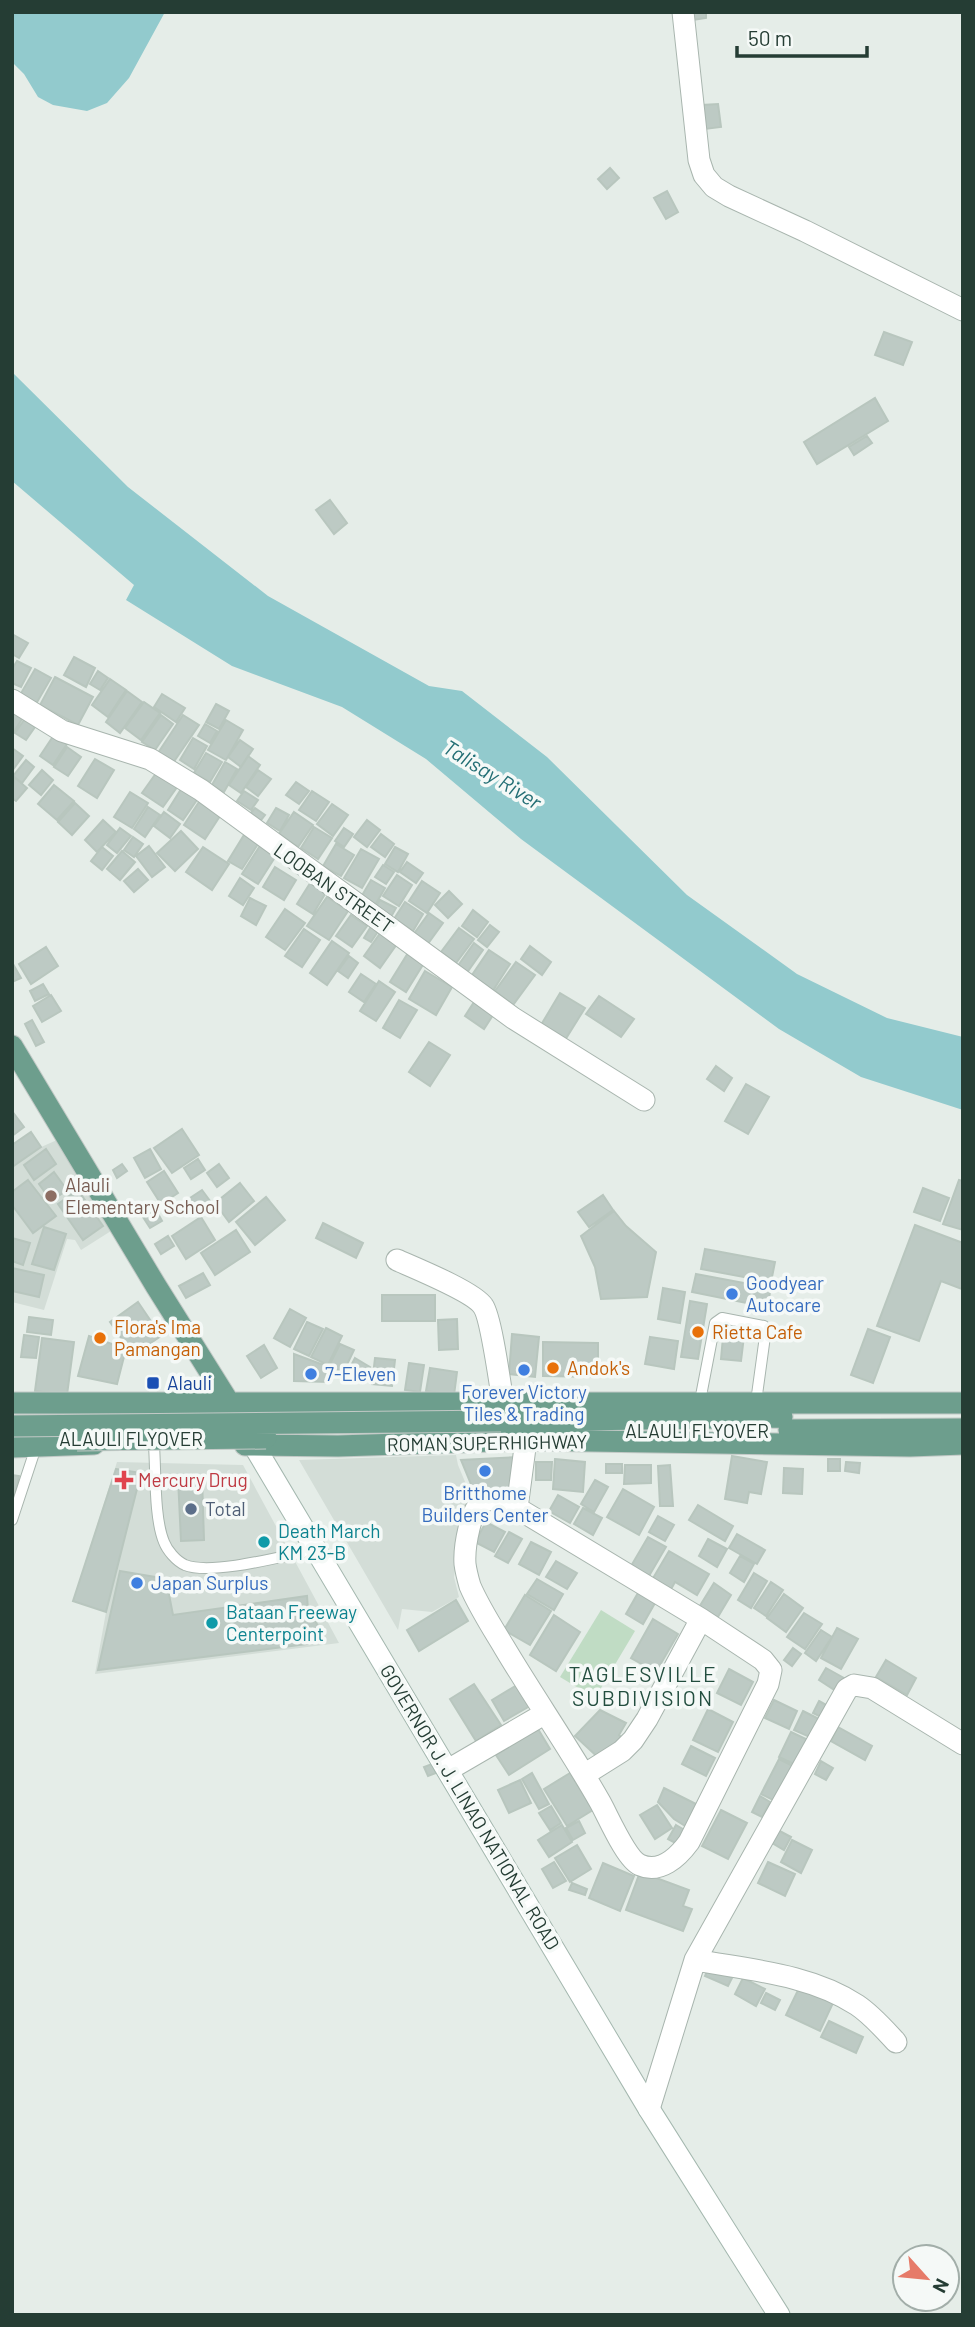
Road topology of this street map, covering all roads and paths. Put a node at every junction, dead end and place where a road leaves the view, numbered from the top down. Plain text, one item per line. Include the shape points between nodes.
1 (683, 12) edge
2 (963, 310) edge
3 (12, 700) edge
4 (12, 1046) edge
5 (644, 1100) dead end
6 (397, 1260) dead end
7 (700, 1401) junction
8 (756, 1402) junction
9 (12, 1403) edge
10 (963, 1403) edge
11 (230, 1404) junction
12 (501, 1418) junction
13 (963, 1418) edge
14 (12, 1426) edge
15 (963, 1429) edge
16 (12, 1439) edge
17 (526, 1440) junction
18 (253, 1444) junction
19 (963, 1444) edge
20 (154, 1446) junction
21 (12, 1447) edge
22 (36, 1447) junction
23 (517, 1508) junction
24 (12, 1520) edge
25 (317, 1549) junction
26 (701, 1619) junction
27 (544, 1714) junction
28 (963, 1744) edge
29 (448, 1770) junction
30 (584, 1774) junction
31 (695, 1960) junction
32 (896, 2042) dead end
33 (649, 2109) junction
34 (779, 2315) edge

1 - 2 street via 698,160 714,187
3 - 5 street, LOOBAN STREET via 62,731 150,759 201,790 513,1018
4 - 11 main road, GOVERNOR J. J. LINAO NATIONAL ROAD
6 - 12 street via 483,1305
7 - 8 main road, ROMAN SUPERHIGHWAY
7 - 8 lane via 715,1323 722,1318 757,1323 766,1329
7 - 12 main road, ROMAN SUPERHIGHWAY
8 - 10 main road, ROMAN SUPERHIGHWAY
9 - 11 main road, ROMAN SUPERHIGHWAY
11 - 12 main road, ROMAN SUPERHIGHWAY
11 - 18 main road, GOVERNOR J. J. LINAO NATIONAL ROAD
12 - 13 main road, ALAULI FLYOVER
12 - 14 main road, ALAULI FLYOVER, bridge
12 - 15 main road, ALAULI FLYOVER
12 - 16 main road, ALAULI FLYOVER, bridge via 168,1440
17 - 18 main road, ROMAN SUPERHIGHWAY
17 - 19 main road, ROMAN SUPERHIGHWAY
17 - 23 street
18 - 20 main road, ROMAN SUPERHIGHWAY
18 - 25 street, GOVERNOR J. J. LINAO NATIONAL ROAD
20 - 22 main road, ROMAN SUPERHIGHWAY
20 - 25 lane via 164,1542 185,1565 232,1566
21 - 22 main road, ROMAN SUPERHIGHWAY
22 - 24 lane
23 - 26 street
23 - 27 street via 500,1501 481,1501 472,1518 465,1563 475,1599
25 - 29 street, GOVERNOR J. J. LINAO NATIONAL ROAD
26 - 30 street via 634,1740
26 - 30 street via 771,1670 682,1852 663,1865 640,1866
27 - 29 street
27 - 30 street
28 - 31 street via 872,1688 854,1685 847,1689
29 - 33 street, GOVERNOR J. J. LINAO NATIONAL ROAD
31 - 32 street via 826,1989 858,2006
31 - 33 street
33 - 34 street, GOVERNOR J. J. LINAO NATIONAL ROAD

